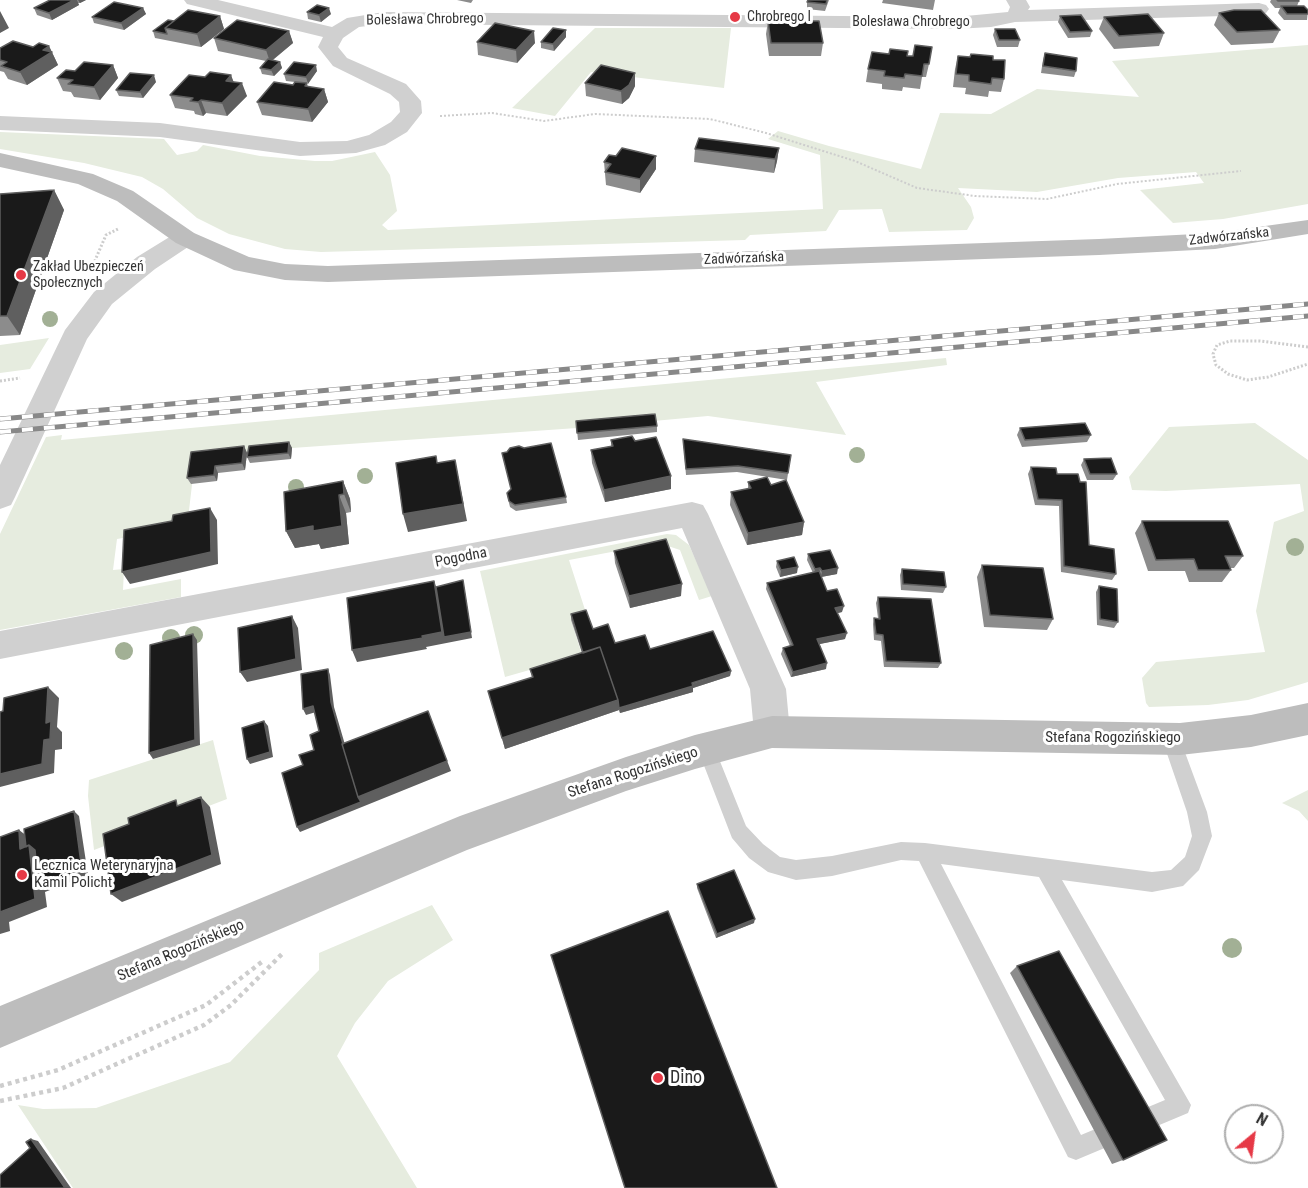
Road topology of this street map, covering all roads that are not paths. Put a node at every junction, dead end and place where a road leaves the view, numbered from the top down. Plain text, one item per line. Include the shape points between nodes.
1 (194, 0) edge
2 (1015, 8) edge
3 (1259, 9) edge
4 (335, 34) junction
5 (0, 123) edge
6 (0, 160) edge
7 (1308, 227) edge
8 (185, 238) junction
9 (0, 497) edge
10 (0, 645) edge
11 (1308, 718) edge
12 (772, 732) junction
13 (1171, 739) junction
14 (707, 750) junction
15 (925, 852) junction
16 (1044, 867) junction
17 (0, 1027) edge

1 - 4 street
2 - 3 street, Bolesława Chrobrego
2 - 4 street, Bolesława Chrobrego via 991,21 955,23 384,18 354,22
4 - 5 street via 328,48 340,62 398,88 410,101 411,113 399,127 376,140 321,150 160,130
6 - 8 street, Zadwórzańska via 85,179 125,196
7 - 8 street, Zadwórzańska via 1215,241 1099,247 328,274 285,272 243,264
8 - 9 street via 103,298 75,336
10 - 12 street, Pogodna via 692,514 768,689
11 - 13 street, Stefana Rogozińskiego via 1251,731
12 - 13 street, Stefana Rogozińskiego
12 - 14 street, Stefana Rogozińskiego
13 - 16 lane via 1202,836 1192,862 1176,879 1152,882
14 - 15 lane via 739,832 774,865 796,870 901,851
14 - 17 street, Stefana Rogozińskiego via 626,774 451,838
15 - 16 lane
15 - 16 lane via 1076,1149 1180,1105

